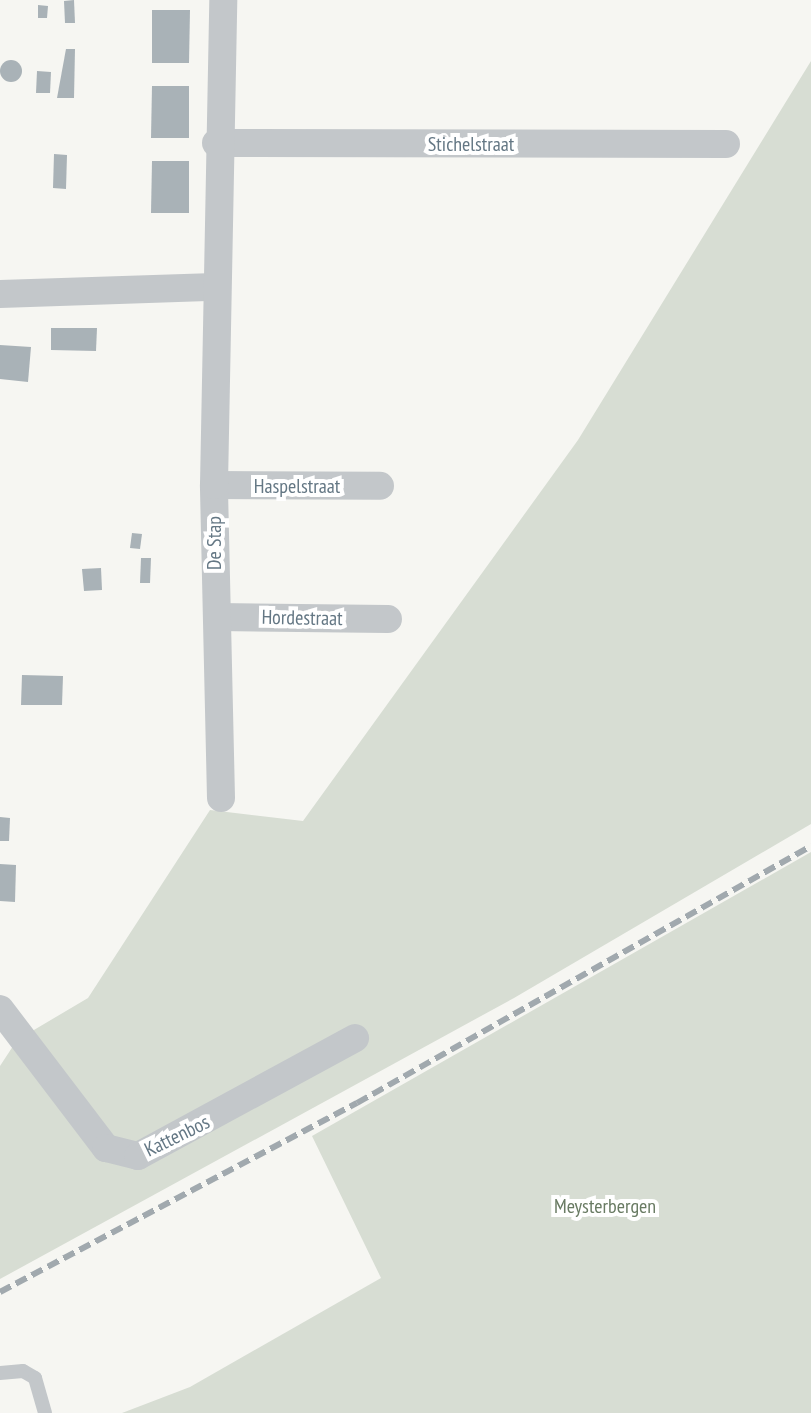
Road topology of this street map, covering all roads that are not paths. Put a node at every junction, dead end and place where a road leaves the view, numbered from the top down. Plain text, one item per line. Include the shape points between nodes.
1 (223, 0) edge
2 (216, 143) junction
3 (726, 144) dead end
4 (215, 287) junction
5 (0, 294) edge
6 (214, 485) junction
7 (380, 486) dead end
8 (217, 617) junction
9 (388, 619) dead end
10 (221, 798) dead end
11 (0, 1009) edge
12 (355, 1038) dead end
13 (0, 1373) edge
14 (45, 1413) edge

1 - 2 street, De Stap
2 - 3 street, Stichelstraat
2 - 4 street, De Stap
4 - 5 street
4 - 6 street, De Stap
6 - 7 street, Haspelstraat
6 - 8 street, De Stap
8 - 9 street, Hordestraat
8 - 10 street, De Stap
11 - 12 street, Kattenbos via 106,1148 138,1156
13 - 14 lane via 23,1371 35,1378

